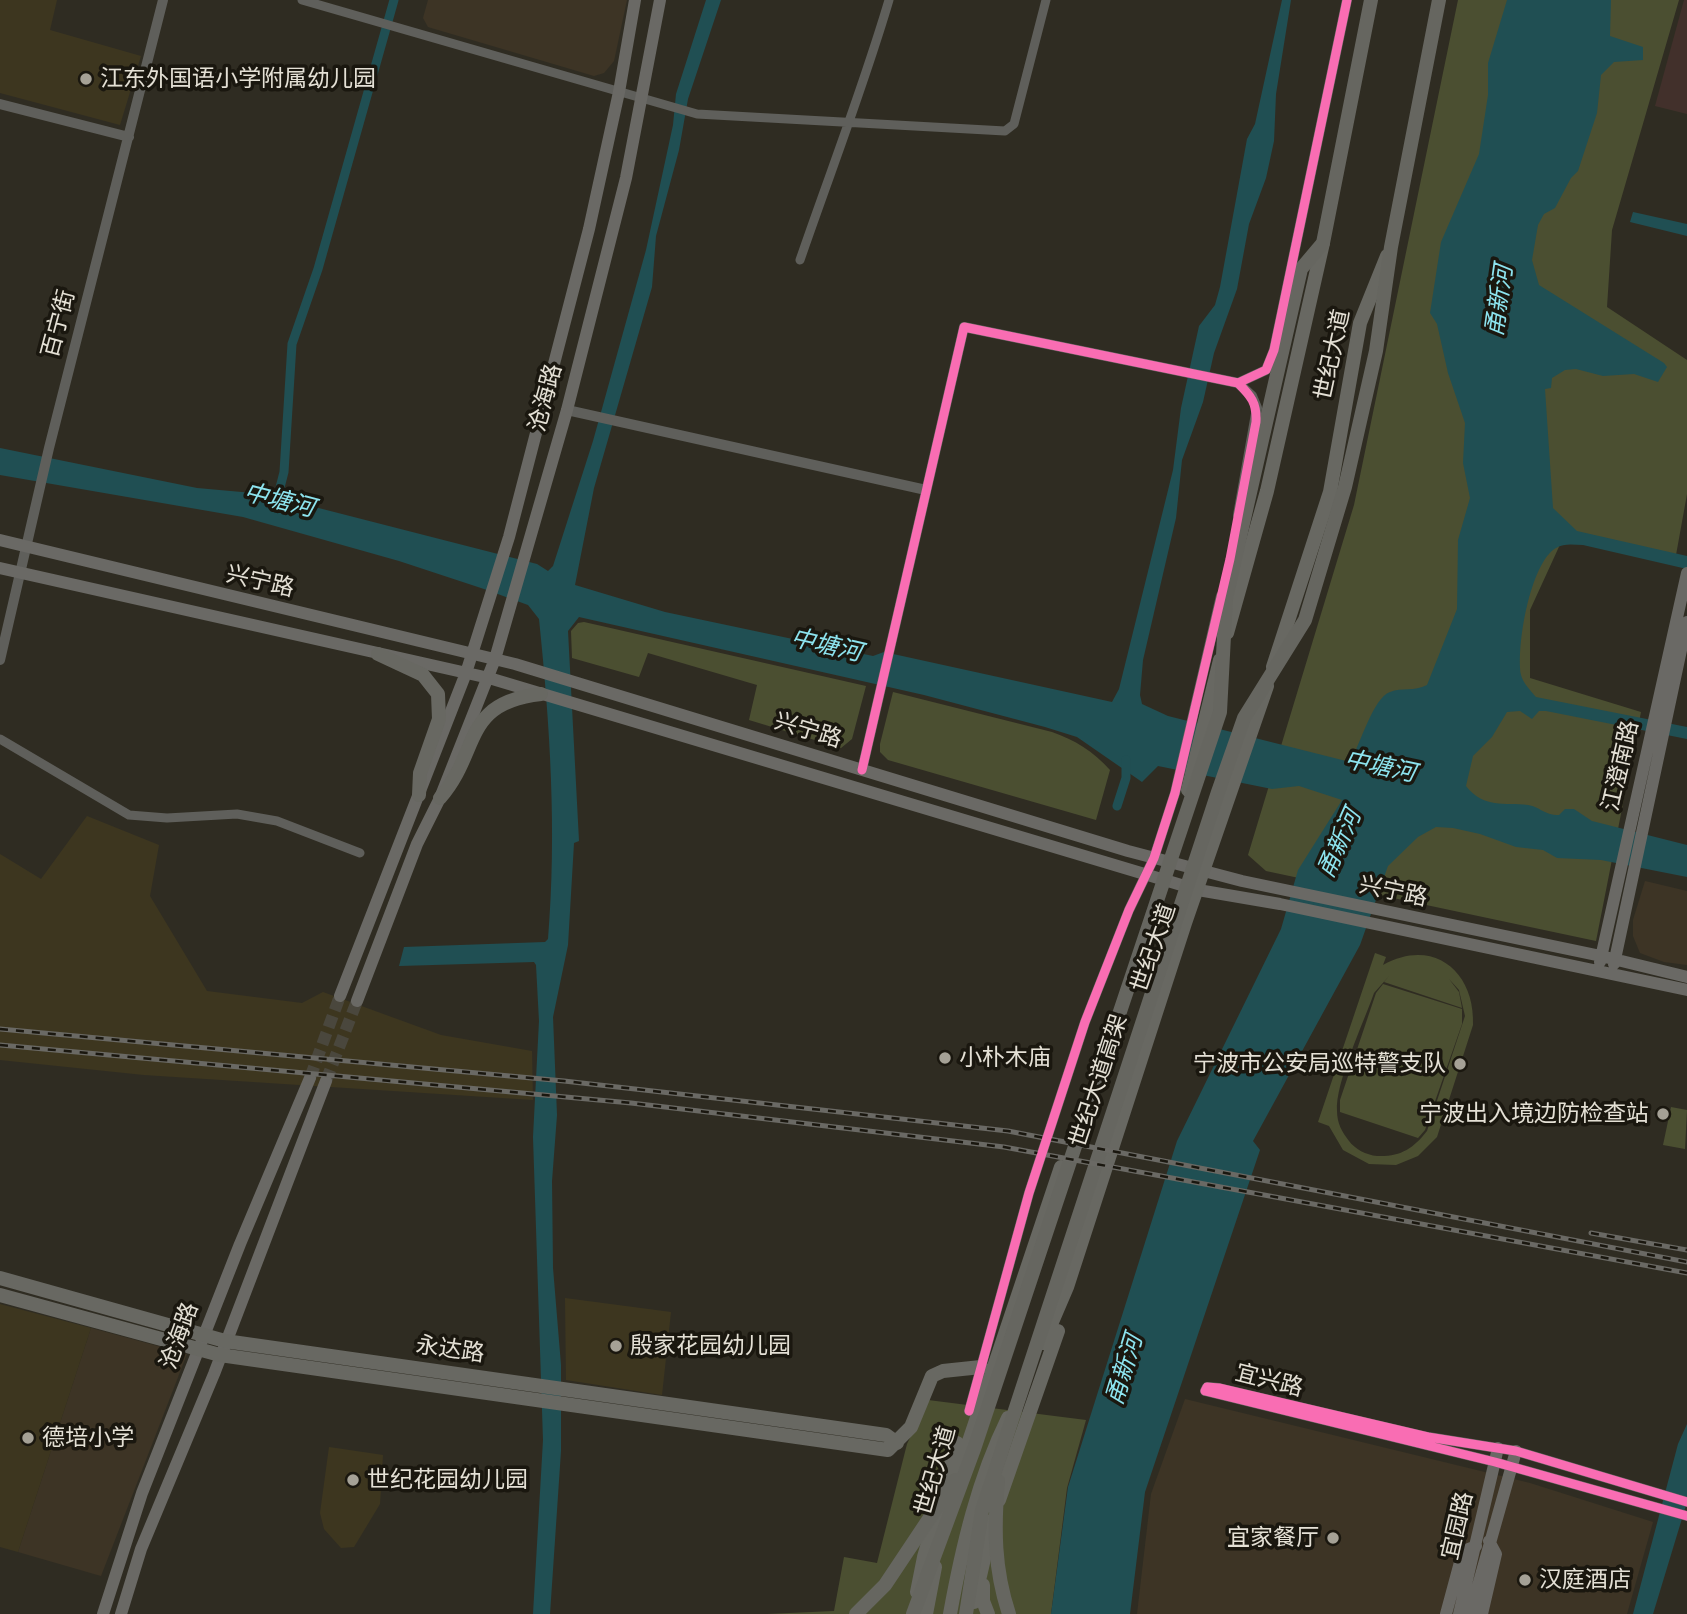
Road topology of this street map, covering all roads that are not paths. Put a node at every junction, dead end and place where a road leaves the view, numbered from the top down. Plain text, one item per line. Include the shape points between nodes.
1 (163, 0) edge
2 (302, 0) edge
3 (635, 0) edge
4 (660, 0) edge
5 (890, 0) edge
6 (1046, 0) edge
7 (1347, 0) edge
8 (1371, 0) edge
9 (1439, 0) edge
10 (619, 92) junction
11 (642, 99) junction
12 (0, 104) edge
13 (850, 122) junction
14 (129, 137) junction
15 (1323, 243) junction
16 (1391, 247) junction
17 (800, 260) dead end
18 (1238, 383) junction
19 (567, 410) junction
20 (926, 490) junction
21 (0, 540) edge
22 (26, 547) junction
23 (0, 568) edge
24 (1687, 573) edge
25 (20, 574) junction
26 (1687, 622) edge
27 (1680, 644) edge
28 (377, 654) junction
29 (472, 654) junction
30 (495, 659) junction
31 (0, 660) edge
32 (466, 673) junction
33 (489, 678) junction
34 (541, 694) junction
35 (1251, 717) junction
36 (0, 739) edge
37 (862, 770) junction
38 (419, 795) junction
39 (440, 798) junction
40 (1635, 824) junction
41 (360, 853) dead end
42 (1159, 859) junction
43 (1204, 871) junction
44 (1152, 877) junction
45 (1198, 890) junction
46 (1601, 956) junction
47 (1615, 959) junction
48 (1598, 970) junction
49 (1612, 973) junction
50 (1687, 977) edge
51 (1687, 990) edge
52 (340, 996) tunnel mouth
53 (357, 1001) tunnel mouth
54 (310, 1078) tunnel mouth
55 (326, 1081) tunnel mouth
56 (0, 1278) edge
57 (1067, 1287) junction
58 (0, 1295) edge
59 (204, 1335) junction
60 (225, 1340) junction
61 (199, 1350) junction
62 (220, 1355) junction
63 (987, 1367) junction
64 (534, 1392) junction
65 (1498, 1448) junction
66 (974, 1449) junction
67 (1516, 1451) junction
68 (1000, 1459) junction
69 (1495, 1462) junction
70 (1511, 1466) junction
71 (1687, 1502) edge
72 (1687, 1516) edge
73 (1489, 1541) junction
74 (1476, 1546) junction
75 (984, 1556) junction
76 (103, 1614) edge
77 (121, 1614) edge
78 (856, 1614) edge
79 (911, 1614) edge
80 (926, 1614) edge
81 (950, 1614) edge
82 (966, 1614) edge
83 (972, 1614) edge
84 (988, 1614) edge
85 (1009, 1614) edge
86 (1446, 1614) edge
87 (1459, 1614) edge
88 (1470, 1614) edge
89 (1482, 1614) edge

1 - 14 street, 百宁街
2 - 10 street
3 - 10 main road, 沧海路
4 - 11 main road, 沧海路
5 - 13 street
6 - 13 street via 1011,129
7 - 18 street via 1274,351 1266,370
8 - 15 highway, 世纪大道
9 - 16 highway, 世纪大道
10 - 11 street
10 - 29 main road, 沧海路 via 586,243 502,559
11 - 13 street via 690,112
11 - 19 main road, 沧海路
12 - 14 street
13 - 17 street
14 - 22 street, 百宁街
15 - 42 main road, 世纪大道 via 1267,491 1189,786
15 - 66 highway, 世纪大道高架 via 1301,270 1226,598 1220,712
16 - 35 main road, 世纪大道 via 1360,323 1329,492
16 - 35 highway, 世纪大道高架 via 1378,342 1345,487 1305,620
18 - 20 street via 964,327
18 - 42 street via 1252,396 1256,422 1230,559
19 - 20 street
19 - 30 main road, 沧海路
20 - 37 street
21 - 22 main road, 兴宁路
22 - 25 street, 百宁街
22 - 29 main road, 兴宁路
23 - 25 main road, 兴宁路
24 - 27 main road, 江澄南路
25 - 28 main road, 兴宁路
25 - 31 street, 百宁街
26 - 27 main road, 江澄南路
27 - 40 main road, 江澄南路
28 - 32 main road, 兴宁路
28 - 38 main road, 沧海路 via 423,675 438,694 439,719 419,774
29 - 30 main road, 兴宁路
29 - 32 main road, 沧海路
30 - 33 main road, 沧海路
30 - 37 main road, 兴宁路
32 - 33 main road, 兴宁路
32 - 38 main road, 沧海路
33 - 34 main road, 兴宁路
33 - 39 main road, 沧海路
34 - 39 main road, 沧海路 via 518,697 487,713 452,784
34 - 44 main road, 兴宁路
35 - 43 main road, 世纪大道
35 - 68 highway, 世纪大道高架
36 - 41 street via 129,815 237,814 277,821
37 - 42 main road, 兴宁路
38 - 52 main road, 沧海路
39 - 53 main road, 沧海路 via 417,844
40 - 46 main road, 江澄南路 via 1619,865
40 - 47 main road, 江澄南路 via 1633,873
42 - 43 main road, 兴宁路
42 - 44 main road, 世纪大道
43 - 45 main road, 世纪大道
43 - 46 main road, 兴宁路
44 - 45 main road, 兴宁路
44 - 63 main road, 世纪大道
44 - 63 street via 1129,910 1085,1023 1029,1194
45 - 48 main road, 兴宁路
45 - 57 main road, 世纪大道
46 - 47 main road, 兴宁路
46 - 48 main road, 江澄南路
47 - 49 main road, 江澄南路
47 - 50 main road, 兴宁路
48 - 49 main road, 兴宁路
49 - 51 main road, 兴宁路
54 - 59 main road, 沧海路
55 - 60 main road, 沧海路
56 - 59 main road, 永达路
57 - 75 main road via 1064,1314
57 - 81 main road, 世纪大道 via 992,1451
58 - 61 main road, 永达路
59 - 60 main road, 永达路
59 - 61 main road, 沧海路
60 - 62 main road, 沧海路
60 - 64 main road, 永达路
61 - 62 main road, 永达路
61 - 76 main road, 沧海路 via 142,1493
62 - 64 main road, 永达路
62 - 77 main road, 沧海路 via 141,1549
63 - 64 main road, 永达路 via 943,1371 932,1377 911,1427 897,1443 886,1435
63 - 79 main road via 942,1494
63 - 80 main road, 世纪大道 via 945,1517
65 - 67 street, 宜兴路
65 - 69 main road, 宜园路
65 - 69 street, 宜兴路 via 1428,1437 1219,1388 1205,1391
66 - 78 highway via 892,1576
66 - 79 highway
67 - 70 main road, 宜园路
67 - 71 street, 宜兴路
68 - 82 highway via 982,1511
68 - 85 highway via 995,1553
69 - 70 street, 宜兴路
69 - 74 main road, 宜园路
70 - 72 street, 宜兴路
70 - 73 main road, 宜园路
73 - 88 main road, 宜园路
73 - 89 main road, 宜园路 via 1496,1554
74 - 86 main road via 1463,1551
74 - 87 main road, 宜园路
75 - 83 main road
75 - 84 main road via 983,1601

